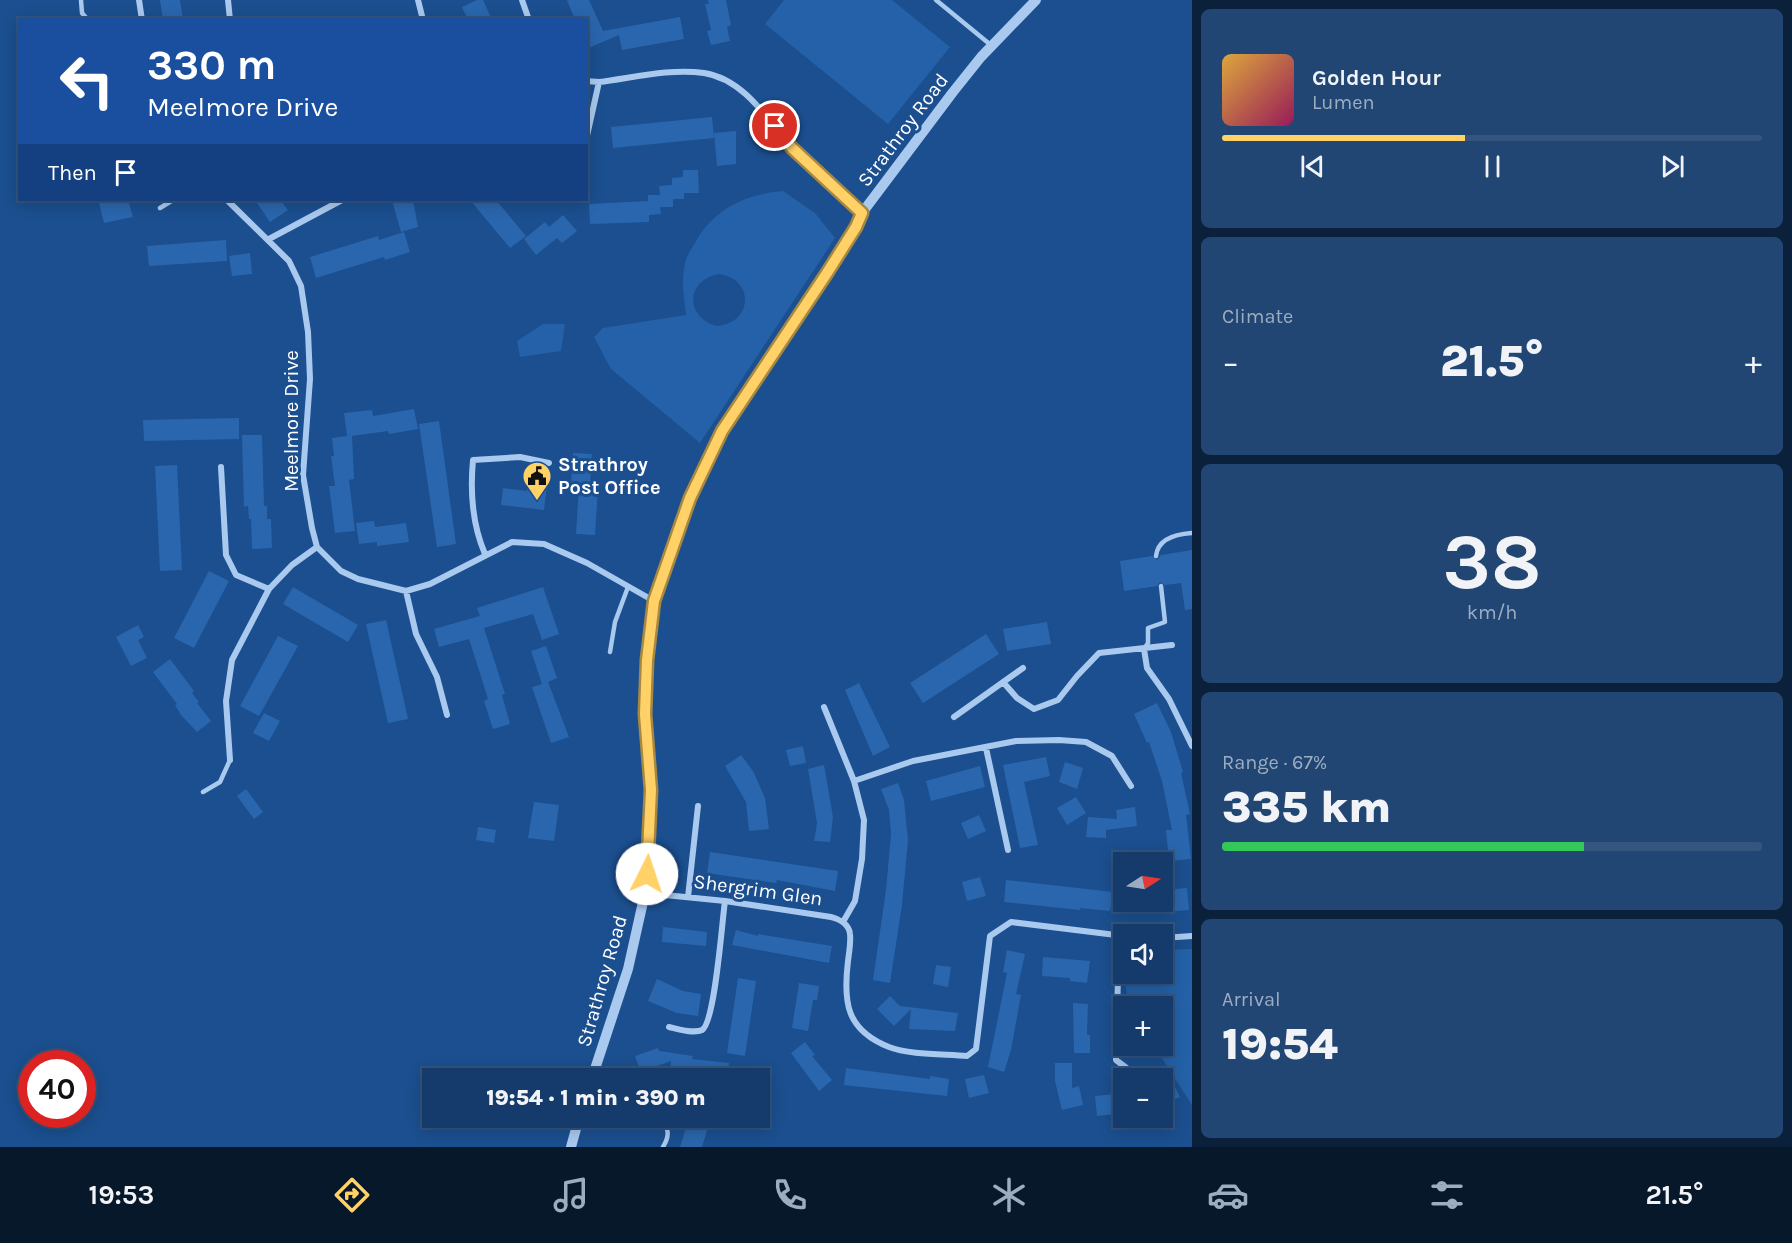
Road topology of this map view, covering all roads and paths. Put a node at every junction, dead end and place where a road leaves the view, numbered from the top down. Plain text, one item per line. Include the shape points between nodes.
1 (81, 0) edge
2 (139, 0) edge
3 (228, 0) edge
4 (418, 0) edge
5 (522, 0) edge
6 (936, 0) edge
7 (1036, 0) edge
8 (86, 18) edge
9 (140, 18) edge
10 (230, 18) edge
11 (422, 18) edge
12 (528, 18) edge
13 (992, 46) junction
14 (588, 81) edge
15 (599, 82) junction
16 (588, 131) edge
17 (171, 201) edge
18 (228, 201) edge
19 (340, 201) edge
20 (160, 208) dead end
21 (862, 213) junction
22 (269, 239) junction
23 (549, 463) dead end
24 (221, 467) dead end
25 (1192, 532) edge
26 (317, 547) junction
27 (485, 554) junction
28 (1156, 555) dead end
29 (1161, 586) dead end
30 (628, 587) junction
31 (269, 589) junction
32 (406, 591) junction
33 (654, 601) junction
34 (1172, 645) dead end
35 (1144, 649) junction
36 (610, 652) dead end
37 (1023, 669) dead end
38 (1003, 682) junction
39 (824, 707) dead end
40 (447, 715) dead end
41 (954, 717) dead end
42 (1192, 746) edge
43 (986, 748) junction
44 (230, 760) joint
45 (854, 781) junction
46 (1131, 786) dead end
47 (203, 792) dead end
48 (698, 806) dead end
49 (1008, 850) dead end
50 (645, 893) junction
51 (688, 897) junction
52 (725, 901) junction
53 (843, 922) junction
54 (1113, 935) edge
55 (1192, 936) edge
56 (1173, 937) edge
57 (1119, 984) edge
58 (669, 1027) dead end
59 (595, 1068) edge
60 (1126, 1068) edge
61 (576, 1128) edge
62 (668, 1128) edge
63 (571, 1147) edge
64 (663, 1147) edge

1 - 8 lane
2 - 9 street
3 - 10 street
4 - 11 street
5 - 12 street
6 - 13 lane
7 - 13 street, Strathroy Road
13 - 21 street, Strathroy Road
14 - 15 street
15 - 16 street
15 - 21 street via 688,72 705,73 731,83 811,167
17 - 20 lane
18 - 22 street, Meelmore Drive
19 - 22 street
21 - 33 street, Strathroy Road via 722,431 690,498
22 - 26 street, Meelmore Drive via 289,261 301,285 310,379 303,475
23 - 27 street via 520,458 473,460 470,487 478,539
24 - 31 street via 226,555 236,575
25 - 28 lane via 1162,541
26 - 31 street
26 - 32 street via 341,571
27 - 30 street via 512,542 544,544
27 - 32 street via 430,584
29 - 35 lane via 1165,622 1148,628
30 - 33 street
30 - 36 lane via 615,622
31 - 44 street via 232,660 226,701
32 - 40 street via 416,634 437,676
33 - 50 street, Strathroy Road via 645,714 651,790
34 - 35 street
35 - 38 street via 1099,653 1058,700 1034,709
35 - 42 street via 1147,668 1169,699
37 - 38 street
38 - 41 street
39 - 45 street
43 - 45 street via 913,761
43 - 46 street via 1016,741 1086,742 1112,756
43 - 49 street
44 - 47 lane via 220,782
45 - 53 street via 864,820 862,859 855,901
48 - 51 street
50 - 51 street, Shergrim Glen
50 - 59 street, Strathroy Road via 628,969
51 - 52 street, Shergrim Glen
52 - 53 street, Shergrim Glen
52 - 58 street via 708,1022 699,1031
53 - 54 street, Shergrim Glen via 850,934 846,1005 864,1032 892,1049 967,1056 976,1048 990,936 1011,922
55 - 56 street
57 - 60 street via 1116,1060
61 - 63 street
62 - 64 lane

